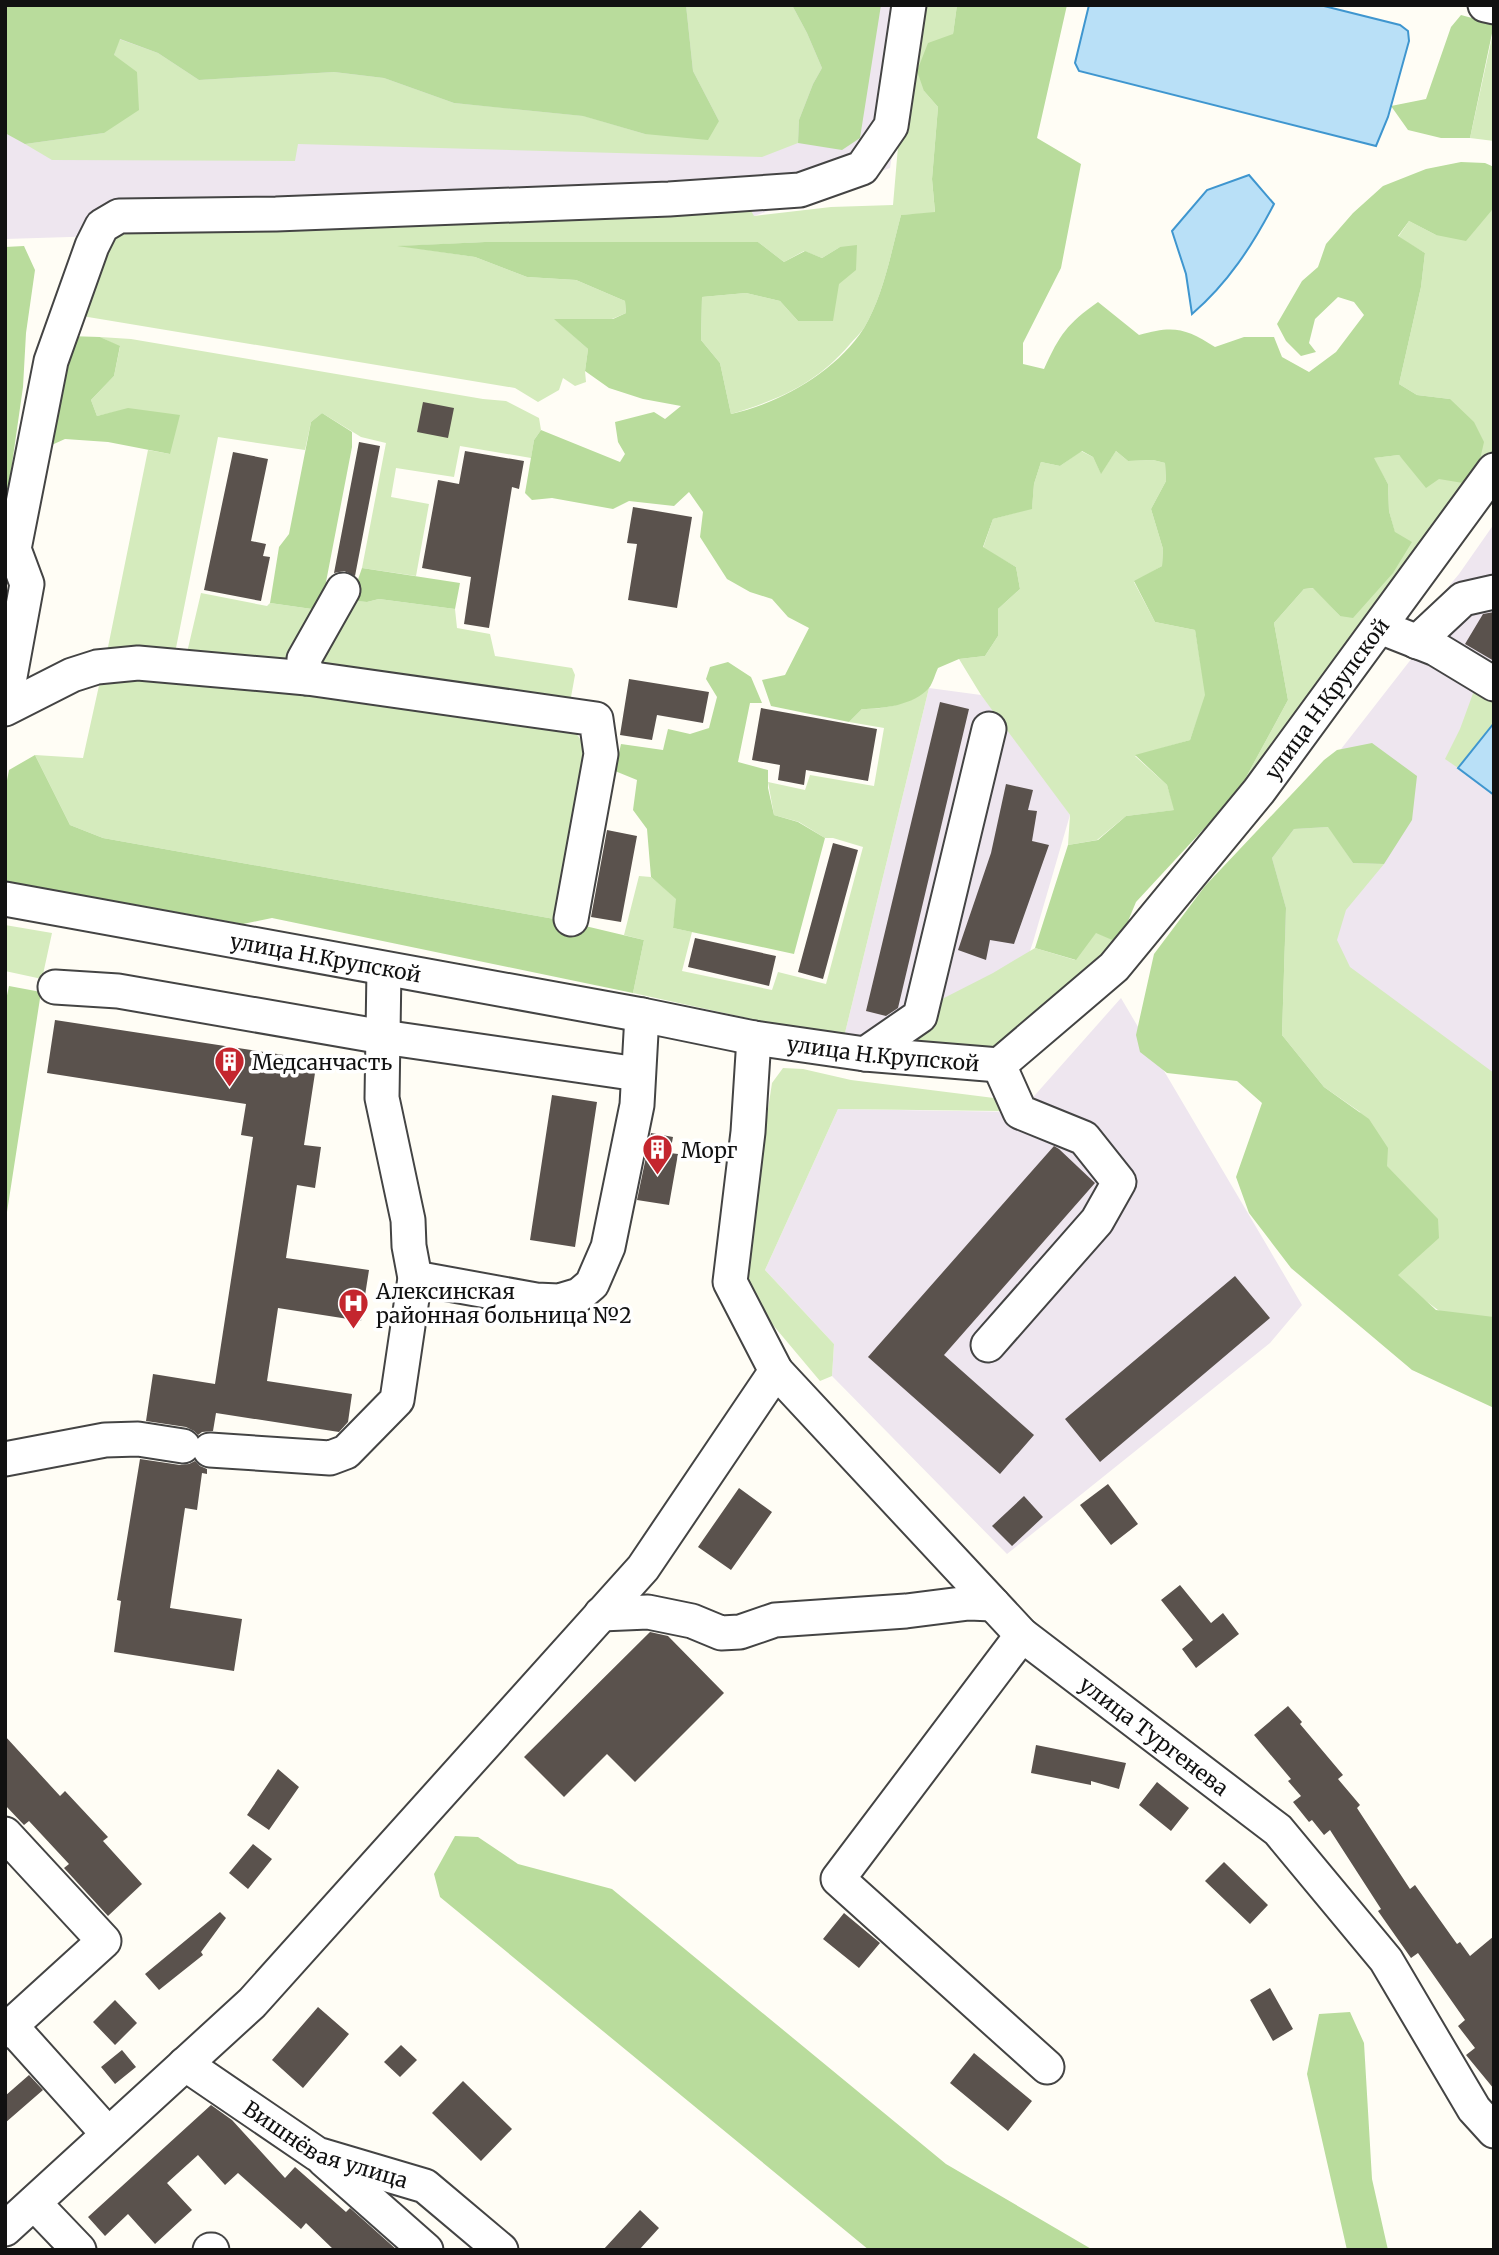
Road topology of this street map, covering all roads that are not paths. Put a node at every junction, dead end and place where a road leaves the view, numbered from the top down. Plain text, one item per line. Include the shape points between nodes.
1 (909, 5) edge
2 (1485, 5) edge
3 (1494, 7) edge
4 (1491, 480) edge
5 (343, 590) dead end
6 (1494, 592) edge
7 (1380, 627) junction
8 (1417, 642) junction
9 (307, 678) junction
10 (1494, 684) edge
11 (5, 706) edge
12 (989, 729) dead end
13 (5, 899) edge
14 (571, 919) dead end
15 (384, 969) junction
16 (55, 987) dead end
17 (642, 1015) junction
18 (383, 1037) junction
19 (754, 1038) junction
20 (864, 1054) junction
21 (999, 1065) junction
22 (638, 1074) junction
23 (415, 1278) junction
24 (988, 1345) dead end
25 (776, 1371) junction
26 (5, 1459) edge
27 (993, 1604) junction
28 (601, 1614) junction
29 (1022, 1635) junction
30 (5, 1834) edge
31 (14, 2040) edge
32 (186, 2064) junction
33 (1047, 2067) dead end
34 (1494, 2131) edge
35 (108, 2134) junction
36 (317, 2154) junction
37 (34, 2203) junction
38 (5, 2229) edge
39 (79, 2250) edge
40 (426, 2250) edge
41 (500, 2250) edge

1 - 11 street via 891,126 862,167 800,190 669,199 119,216 102,226 51,361 21,507 14,549 27,584
2 - 3 street
4 - 7 street, улица Н.Крупской
5 - 9 street via 304,659
6 - 8 street via 1462,599
7 - 8 street
7 - 21 street, улица Н.Крупской via 1259,791 1114,967
8 - 10 street
9 - 11 street via 138,663 72,675
9 - 14 street via 596,719 601,754
12 - 20 street via 920,1016
13 - 15 street, улица Н.Крупской
15 - 17 street, улица Н.Крупской
15 - 18 street
16 - 18 street via 118,991
17 - 19 street, улица Н.Крупской
17 - 22 street
18 - 22 street
18 - 23 street via 382,1098 408,1220
19 - 20 street, улица Н.Крупской
19 - 25 street, улица Тургенева via 730,1282
20 - 21 street, улица Н.Крупской
21 - 24 street via 1020,1112 1084,1138 1119,1182 1097,1221
22 - 23 street via 637,1105 608,1247 593,1284 579,1296 559,1301
23 - 26 street via 397,1400 346,1452 330,1458 138,1439 105,1440
25 - 27 street, улица Тургенева
25 - 28 street via 643,1568
27 - 28 street via 775,1620 740,1632 720,1633 692,1621 648,1612
27 - 29 street, улица Тургенева
28 - 32 street via 252,2003
29 - 33 street via 838,1879
29 - 34 street, улица Тургенева via 1278,1830 1386,1961 1474,2109
30 - 31 street via 104,1941
31 - 35 street
32 - 35 street
32 - 36 street, Вишнёвая улица
35 - 37 street
36 - 40 street
36 - 41 street, Вишнёвая улица via 425,2186
37 - 38 street
37 - 39 street

